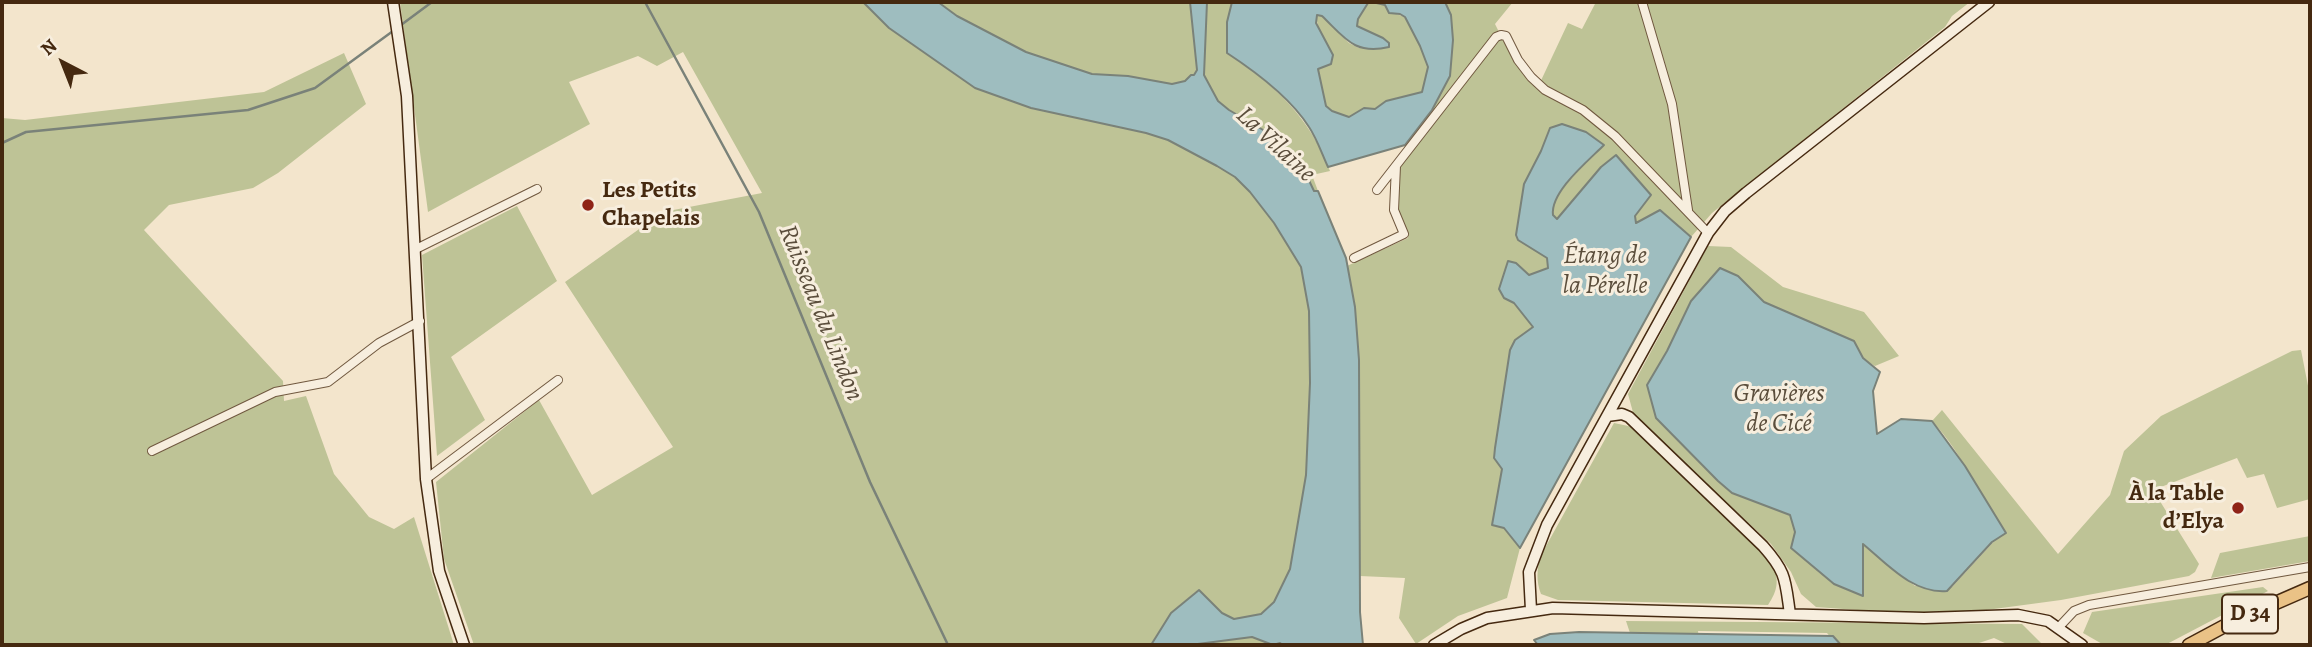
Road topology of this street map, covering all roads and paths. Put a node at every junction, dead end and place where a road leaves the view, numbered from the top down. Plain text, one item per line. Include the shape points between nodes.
1 (393, 2) edge
2 (1642, 2) edge
3 (1989, 2) edge
4 (1396, 166) junction
5 (537, 189) dead end
6 (1377, 190) dead end
7 (1688, 210) junction
8 (1708, 233) junction
9 (416, 250) junction
10 (1354, 258) dead end
11 (420, 321) junction
12 (558, 380) dead end
13 (1623, 388) junction
14 (1607, 416) junction
15 (1629, 417) junction
16 (152, 451) dead end
17 (426, 479) junction
18 (2310, 567) edge
19 (2310, 588) edge
20 (1531, 610) junction
21 (1790, 614) junction
22 (2059, 627) junction
23 (464, 645) edge
24 (1434, 645) edge
25 (2082, 645) edge
26 (2190, 645) edge

1 - 9 main road via 407,96
2 - 7 street via 1672,104
3 - 8 main road via 1746,193
4 - 6 street
4 - 7 street via 1501,35 1545,90 1583,110 1615,136
4 - 10 street via 1394,210 1404,234
5 - 9 street
7 - 8 street
8 - 13 main road
9 - 11 main road
11 - 16 street via 379,343 328,382 275,392
11 - 17 main road
12 - 17 street
13 - 14 main road
13 - 15 main road
14 - 15 main road
14 - 20 main road via 1538,545 1529,572
15 - 21 main road via 1777,561
17 - 23 main road via 439,571
18 - 22 street via 2089,605 2074,611
19 - 26 main road, D 34
20 - 21 main road
20 - 24 main road via 1487,618
21 - 22 main road via 2018,615
22 - 25 main road

